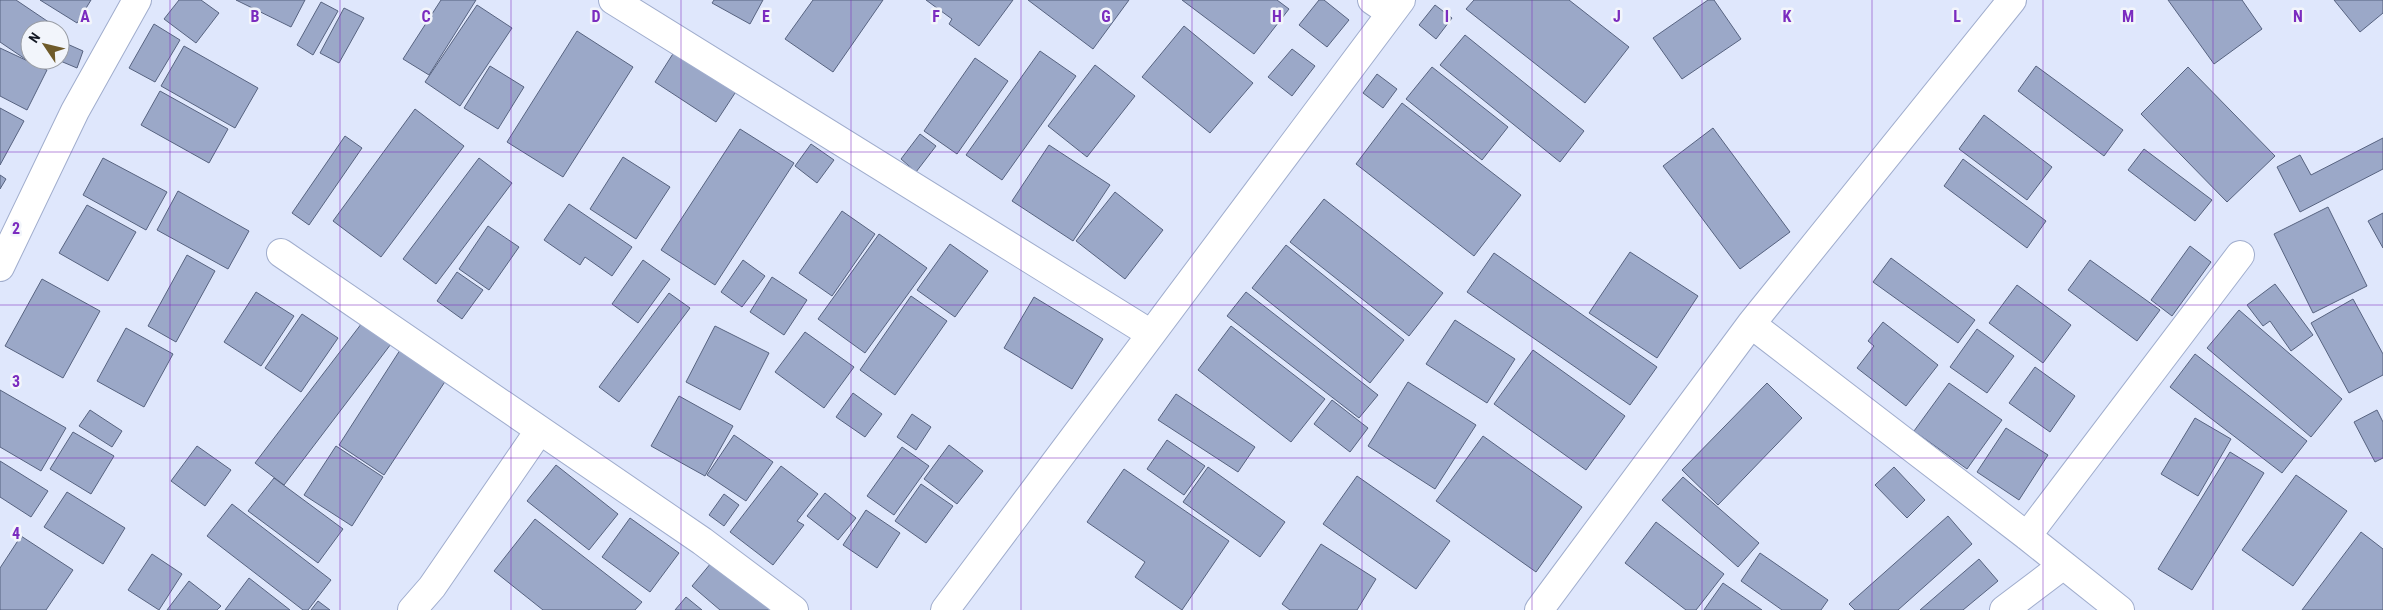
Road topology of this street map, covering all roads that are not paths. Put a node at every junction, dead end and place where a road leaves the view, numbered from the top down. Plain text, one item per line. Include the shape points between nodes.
1 (137, 0) edge
2 (613, 0) edge
3 (2012, 0) edge
4 (1388, 4) edge
5 (281, 253) dead end
6 (2240, 255) dead end
7 (0, 266) edge
8 (1751, 324) junction
9 (1150, 334) junction
10 (539, 431) junction
11 (2027, 536) junction
12 (2062, 566) junction
13 (412, 610) edge
14 (794, 610) edge
15 (945, 610) edge
16 (1539, 610) edge
17 (2004, 610) edge
18 (2120, 610) edge

1 - 7 street via 75,111
2 - 9 street
3 - 8 street
4 - 9 street
5 - 10 street
6 - 11 street
8 - 11 street
8 - 16 street
9 - 15 street
10 - 13 street via 432,587
10 - 14 street via 702,541
11 - 12 street
12 - 17 street
12 - 18 street

